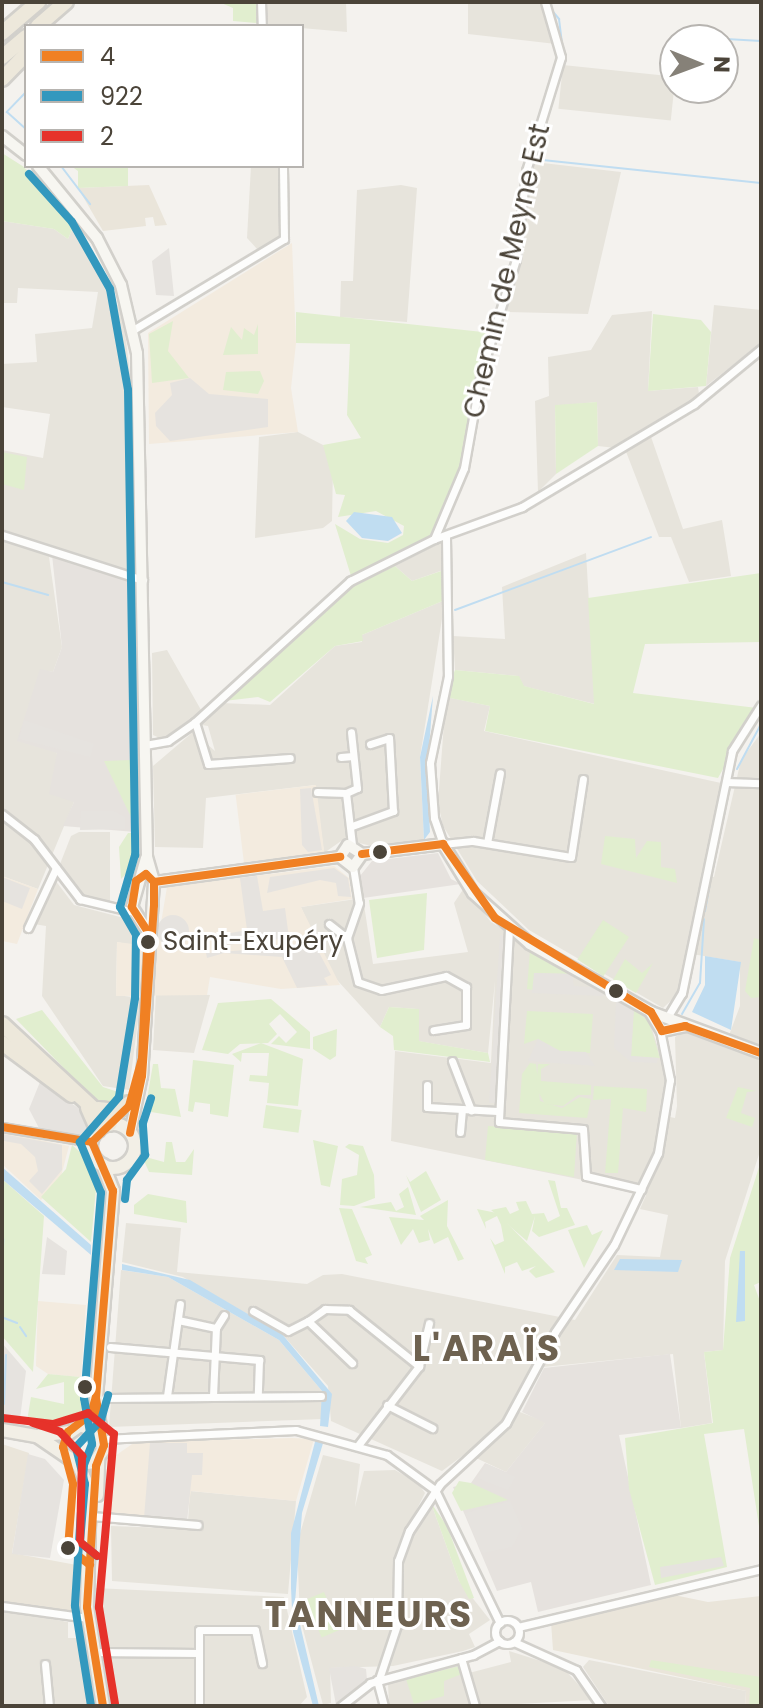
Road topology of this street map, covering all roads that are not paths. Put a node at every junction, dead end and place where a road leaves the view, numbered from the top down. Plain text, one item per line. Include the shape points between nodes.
1 (38, 2) edge
2 (66, 2) edge
3 (74, 2) edge
4 (261, 2) edge
5 (545, 2) edge
6 (40, 24) edge
7 (54, 24) edge
8 (262, 24) edge
9 (2, 33) edge
10 (24, 39) edge
11 (24, 56) edge
12 (2, 57) edge
13 (2, 79) edge
14 (2, 136) edge
15 (24, 153) edge
16 (40, 168) edge
17 (283, 168) edge
18 (133, 330) junction
19 (761, 349) edge
20 (2, 535) edge
21 (446, 537) junction
22 (434, 539) junction
23 (143, 580) junction
24 (761, 705) edge
25 (195, 722) junction
26 (351, 732) dead end
27 (370, 744) dead end
28 (145, 745) junction
29 (353, 756) junction
30 (341, 757) dead end
31 (290, 758) dead end
32 (500, 773) dead end
33 (583, 779) dead end
34 (726, 782) junction
35 (761, 783) edge
36 (317, 792) dead end
37 (346, 793) junction
38 (2, 814) edge
39 (352, 826) junction
40 (487, 843) junction
41 (443, 844) junction
42 (352, 845) junction
43 (362, 854) junction
44 (340, 857) junction
45 (353, 867) junction
46 (56, 868) junction
47 (148, 878) junction
48 (133, 900) junction
49 (119, 909) junction
50 (151, 913) junction
51 (137, 914) junction
52 (329, 924) dead end
53 (28, 928) dead end
54 (509, 929) junction
55 (148, 932) junction
56 (347, 938) junction
57 (2, 1021) edge
58 (666, 1024) junction
59 (433, 1030) dead end
60 (2, 1034) edge
61 (2, 1043) edge
62 (761, 1053) edge
63 (2, 1054) edge
64 (142, 1058) junction
65 (452, 1061) dead end
66 (49, 1072) junction
67 (427, 1085) dead end
68 (69, 1093) junction
69 (130, 1103) junction
70 (427, 1107) junction
71 (98, 1109) junction
72 (462, 1109) junction
73 (471, 1110) junction
74 (497, 1111) junction
75 (427, 1117) dead end
76 (2, 1127) edge
77 (103, 1130) junction
78 (460, 1132) dead end
79 (130, 1133) junction
80 (127, 1163) junction
81 (103, 1165) junction
82 (112, 1184) junction
83 (641, 1189) junction
84 (180, 1304) dead end
85 (253, 1311) dead end
86 (224, 1315) dead end
87 (178, 1320) junction
88 (308, 1321) junction
89 (429, 1323) dead end
90 (216, 1328) junction
91 (110, 1347) dead end
92 (172, 1352) junction
93 (215, 1356) junction
94 (352, 1363) dead end
95 (419, 1366) junction
96 (167, 1396) junction
97 (213, 1396) junction
98 (258, 1396) junction
99 (321, 1396) dead end
100 (101, 1398) junction
101 (387, 1405) junction
102 (80, 1425) junction
103 (432, 1428) dead end
104 (2, 1430) edge
105 (68, 1432) junction
106 (101, 1435) junction
107 (37, 1436) junction
108 (359, 1444) junction
109 (65, 1453) junction
110 (98, 1459) junction
111 (78, 1464) junction
112 (435, 1490) junction
113 (90, 1494) junction
114 (100, 1522) junction
115 (198, 1525) dead end
116 (90, 1565) junction
117 (761, 1569) edge
118 (2, 1606) edge
119 (88, 1618) junction
120 (500, 1623) junction
121 (518, 1627) junction
122 (499, 1641) junction
123 (514, 1642) junction
124 (93, 1652) junction
125 (199, 1653) junction
126 (461, 1658) junction
127 (262, 1663) dead end
128 (45, 1664) dead end
129 (378, 1680) junction
130 (49, 1706) edge
131 (103, 1706) edge
132 (199, 1706) edge
133 (341, 1706) edge
134 (384, 1706) edge
135 (475, 1706) edge
136 (601, 1706) edge

1 - 9 highway
2 - 6 highway
3 - 7 highway
4 - 8 street
5 - 22 street, Chemin de Meyne Est via 560,37 561,57 526,171 516,259 481,373 464,468
10 - 12 highway
11 - 13 highway
14 - 15 main road
16 - 18 main road via 97,238 121,285
17 - 18 street via 284,239
18 - 23 main road
19 - 21 street via 694,404 522,507
20 - 23 street
21 - 22 street
21 - 41 street via 448,676 430,763 434,818
22 - 25 street via 350,581
23 - 28 main road
24 - 34 street via 732,751
25 - 28 street via 174,738
25 - 31 street via 208,764
26 - 29 street
27 - 39 street via 389,738 393,811
28 - 47 main road
29 - 30 street
29 - 37 street via 357,788
32 - 40 street
33 - 40 street via 571,857
34 - 35 street
34 - 58 street via 682,993
36 - 37 street
37 - 39 street
38 - 46 street via 34,839
39 - 42 street
40 - 41 street
41 - 43 main road
41 - 54 main road via 473,893
42 - 43 main road
42 - 44 main road
43 - 45 main road
44 - 45 main road
44 - 47 main road
45 - 56 street via 359,903
46 - 49 street via 80,899
46 - 53 street
47 - 48 main road
47 - 50 main road
48 - 49 street
48 - 51 main road
49 - 51 street
50 - 51 main road
50 - 55 main road
51 - 55 main road
52 - 56 street
54 - 58 main road
54 - 74 street
55 - 64 main road
56 - 59 street via 353,974 370,989 446,976 463,981 469,996 466,1025
57 - 66 highway
57 - 68 highway
58 - 62 main road
58 - 83 street via 669,1115
60 - 68 highway
61 - 66 highway
63 - 66 highway via 24,1068
64 - 69 main road
64 - 79 main road
65 - 73 street
66 - 68 highway
66 - 71 highway
67 - 70 street
68 - 77 highway
69 - 71 highway via 117,1111
69 - 77 main road
70 - 72 street
70 - 75 street
71 - 77 highway
72 - 73 street
72 - 78 street
73 - 74 street
74 - 83 street via 499,1122 583,1129 586,1176
76 - 77 street
77 - 79 main road
77 - 81 main road
79 - 80 main road via 134,1147
80 - 81 main road
80 - 82 main road
81 - 82 main road
82 - 100 main road
83 - 112 street via 506,1423
84 - 87 street
85 - 88 street via 288,1331
86 - 90 street
87 - 90 street
87 - 92 street
88 - 94 street
88 - 95 street via 325,1309 349,1310
89 - 95 street
90 - 93 street
91 - 92 street
92 - 93 street
92 - 96 street
93 - 97 street
93 - 98 street via 259,1360
95 - 101 street
96 - 97 street
96 - 100 street
97 - 98 street
98 - 99 street
100 - 102 main road
100 - 106 main road
101 - 103 street
101 - 108 street
102 - 105 main road
102 - 106 main road
104 - 107 main road
105 - 107 main road
105 - 109 main road
106 - 108 street via 317,1432
106 - 110 main road
107 - 109 main road
108 - 112 street via 406,1465
109 - 111 main road
110 - 111 main road
110 - 114 main road
111 - 113 main road
112 - 120 street
112 - 129 street via 399,1553 400,1611
113 - 114 street
113 - 116 main road
114 - 115 street
114 - 116 main road
116 - 119 main road
117 - 121 street
118 - 119 street
119 - 124 main road
120 - 121 street
120 - 122 street
121 - 123 street
122 - 123 street
122 - 126 street
123 - 136 street via 576,1670
124 - 125 street
124 - 131 main road
125 - 127 street via 199,1630 255,1630
125 - 132 street
126 - 129 street
126 - 135 street
128 - 130 street
129 - 133 street
129 - 134 street

